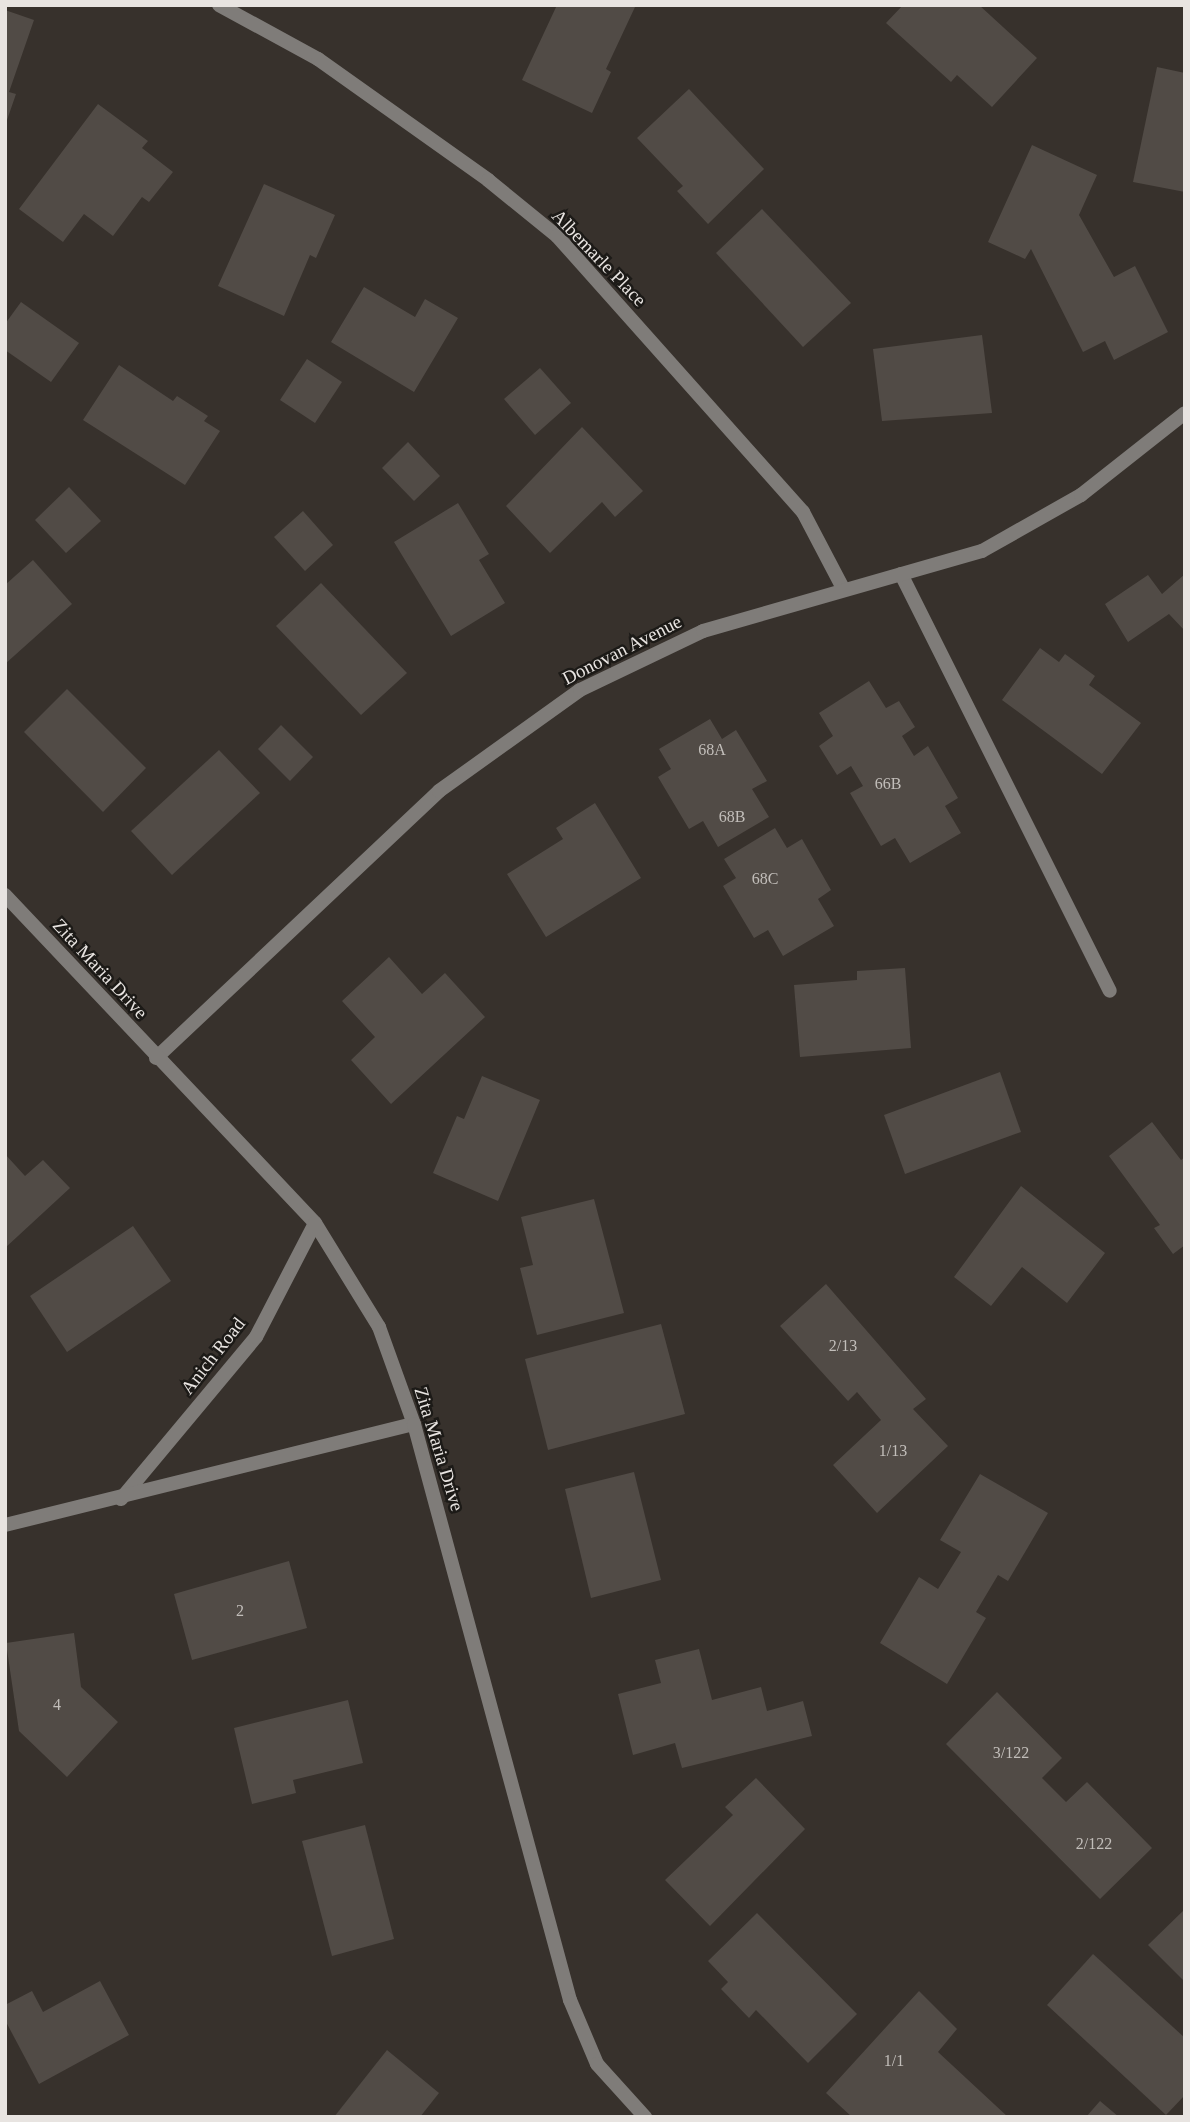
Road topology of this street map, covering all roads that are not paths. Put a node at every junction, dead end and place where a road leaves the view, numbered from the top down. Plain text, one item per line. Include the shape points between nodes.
1 (219, 5) edge
2 (1185, 413) edge
3 (901, 574) junction
4 (844, 590) junction
5 (5, 895) edge
6 (1110, 991) dead end
7 (156, 1058) junction
8 (315, 1223) junction
9 (414, 1424) junction
10 (121, 1499) junction
11 (5, 1525) edge
12 (645, 2117) edge

1 - 4 street, Albemarle Place via 318,59 488,180 557,236 803,512
2 - 3 street, Donovan Avenue via 1081,495 1037,520 982,551
3 - 4 street, Donovan Avenue
3 - 6 street
4 - 7 street, Donovan Avenue via 704,631 580,690 439,791
5 - 7 street, Zita Maria Drive
7 - 8 street, Zita Maria Drive
8 - 9 street, Zita Maria Drive via 379,1327
8 - 10 street, Anich Road via 256,1337
9 - 10 street
9 - 12 street, Zita Maria Drive via 570,2000 597,2064
10 - 11 street via 84,1503

